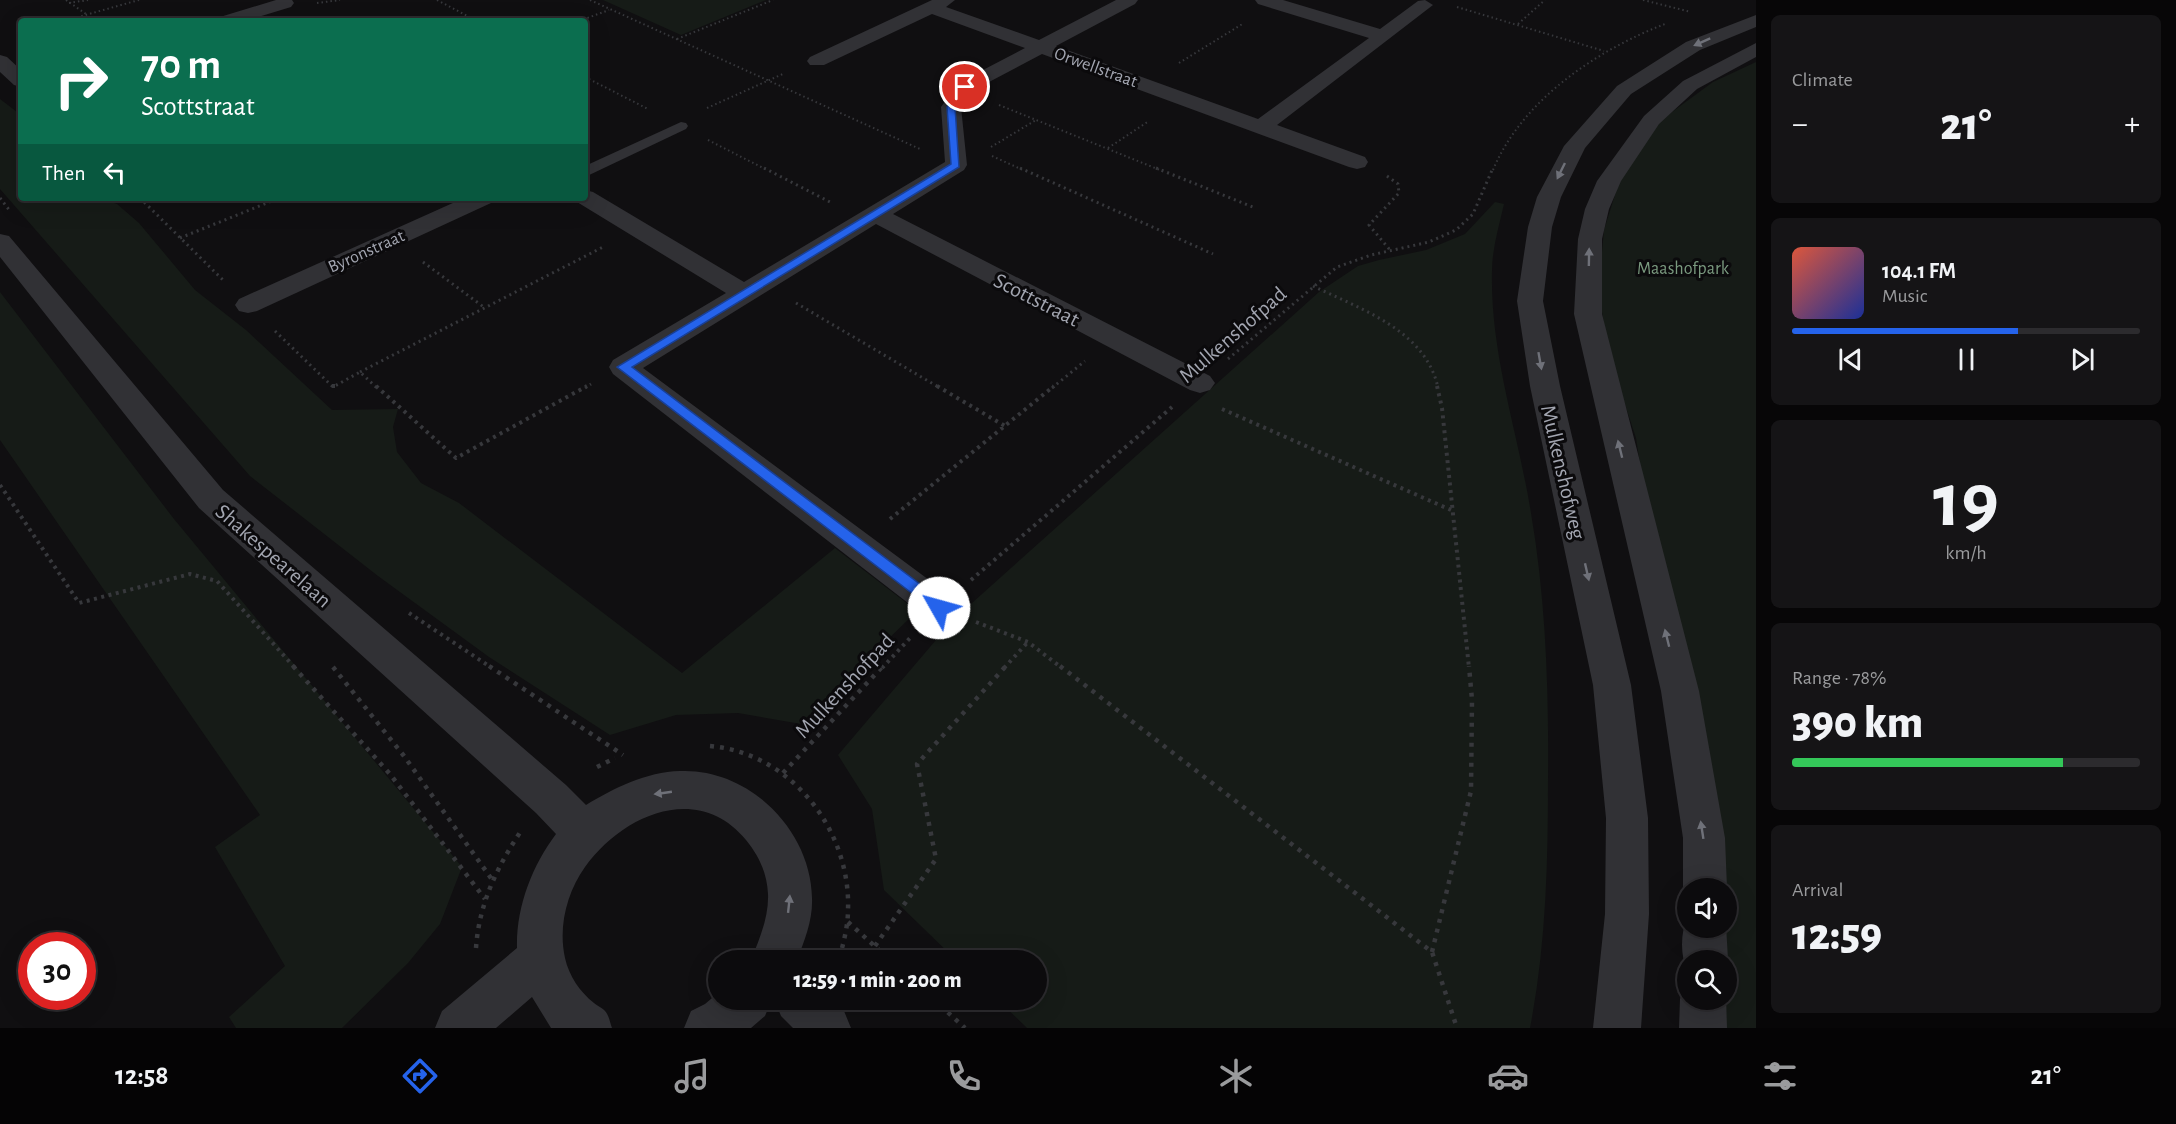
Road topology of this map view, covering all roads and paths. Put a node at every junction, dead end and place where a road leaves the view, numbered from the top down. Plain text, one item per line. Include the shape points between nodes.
1 (66, 0) edge
2 (88, 0) edge
3 (139, 0) edge
4 (436, 0) edge
5 (590, 0) edge
6 (773, 0) edge
7 (1129, 0) edge
8 (1545, 0) edge
9 (1643, 0) edge
10 (1270, 2) edge
11 (69, 3) junction
12 (938, 4) edge
13 (1424, 5) joint
14 (288, 7) edge
15 (610, 9) junction
16 (86, 15) junction
17 (1684, 17) dead end
18 (75, 18) edge
19 (239, 18) edge
20 (471, 18) edge
21 (587, 18) edge
22 (1673, 21) dead end
23 (1518, 25) junction
24 (1748, 29) edge
25 (1383, 36) junction
26 (676, 39) junction
27 (1041, 48) junction
28 (1756, 49) edge
29 (1604, 51) junction
30 (0, 61) edge
31 (817, 61) dead end
32 (18, 78) edge
33 (588, 78) edge
34 (767, 80) junction
35 (1144, 85) junction
36 (962, 91) junction
37 (1182, 99) junction
38 (1036, 120) junction
39 (679, 125) junction
40 (1262, 127) junction
41 (1107, 149) junction
42 (1357, 162) joint
43 (956, 165) junction
44 (588, 170) edge
45 (0, 198) edge
46 (588, 199) edge
47 (143, 201) edge
48 (272, 201) edge
49 (476, 201) edge
50 (1255, 208) dead end
51 (870, 217) junction
52 (7, 228) edge
53 (638, 229) junction
54 (180, 238) junction
55 (392, 240) junction
56 (1390, 250) junction
57 (1213, 254) dead end
58 (1313, 286) junction
59 (753, 288) junction
60 (248, 305) junction
61 (485, 308) junction
62 (1113, 338) junction
63 (623, 367) junction
64 (360, 372) junction
65 (1200, 383) junction
66 (1005, 426) junction
67 (0, 485) edge
68 (1452, 511) junction
69 (858, 545) junction
70 (399, 607) dead end
71 (939, 608) junction
72 (1028, 642) junction
73 (624, 755) dead end
74 (783, 773) dead end
75 (584, 833) junction
76 (1705, 878) edge
77 (485, 899) dead end
78 (875, 946) junction
79 (778, 950) edge
80 (841, 950) edge
81 (879, 950) edge
82 (1432, 952) junction
83 (541, 958) junction
84 (809, 1010) edge
85 (945, 1010) edge
86 (1704, 1010) edge
87 (583, 1027) edge
88 (459, 1028) edge
89 (827, 1028) edge
90 (965, 1028) edge
91 (1457, 1028) edge
92 (1617, 1028) edge
93 (1703, 1028) edge

1 - 11 path
2 - 11 path
3 - 16 path
4 - 20 path
5 - 15 path
6 - 26 path
7 - 27 street
8 - 23 path
9 - 17 path via 1696,13
10 - 25 street
10 - 35 path
11 - 16 path
12 - 27 street, Orwellstraat
12 - 31 street
13 - 23 path via 1445,3
13 - 25 street
14 - 19 street
15 - 21 path
15 - 26 path
16 - 18 path
22 - 29 path, Mulkenshofpad via 1640,32
23 - 29 path
24 -> 92 street, Mulkenshofweg via 1693,46 1624,90 1575,146 1549,197 1540,227 1530,302 1613,696 1627,818 1627,914
25 - 40 street
26 - 34 path
27 - 35 street, Orwellstraat
27 - 36 street
76 -> 28 street via 1704,838 1680,691 1588,314 1590,239 1609,181 1651,120 1690,85
29 - 56 path, Mulkenshofpad via 1544,99 1507,145 1478,210 1456,230 1425,243
30 - 32 street
33 - 39 path
34 - 39 path
34 - 43 path
35 - 37 street, Orwellstraat
36 - 38 path
36 - 43 street via 951,107
37 - 40 street, Orwellstraat
37 - 41 path
38 - 41 path
38 - 57 path via 982,152
39 - 44 lane
39 - 51 path
40 - 42 street, Orwellstraat
41 - 50 path
42 - 56 path via 1398,184 1399,193 1369,225
43 - 51 street
45 - 52 path
46 - 53 street
47 - 54 path
48 - 54 path
49 - 55 street, Byronstraat
51 - 59 street
51 - 62 street, Scottstraat
52 - 75 street, Shakespearelaan via 211,499
53 - 59 street
53 - 61 path
54 - 60 path
55 - 60 street, Byronstraat
55 - 61 path
56 - 58 path, Mulkenshofpad via 1342,265
58 - 65 path, Mulkenshofpad
58 - 68 path via 1385,322 1414,343 1431,365 1442,408
59 - 63 street
59 - 66 path
60 - 64 path via 333,387
61 - 64 path
62 - 65 street, Scottstraat
62 - 66 path
63 - 64 path via 456,458
63 - 69 street
65 - 68 path via 1200,400
65 - 71 path, Mulkenshofpad
66 - 69 path
67 - 77 path via 78,603 190,574 217,581 390,774
68 - 82 path via 1472,700 1471,791
69 - 71 street
70 - 73 path
71 - 72 path
71 - 74 path, Mulkenshofpad
72 - 78 path via 916,764 936,859
72 - 82 path
79 -> 75 street via 785,933 790,895 784,860 767,830 743,808 714,794 681,790 646,795 614,810
75 - 83 street via 562,860 547,891 539,924
78 - 80 path via 848,922
78 - 81 path
82 - 91 path
83 - 87 street via 555,996
83 - 88 street
84 - 89 street
85 - 90 path
86 - 93 street

